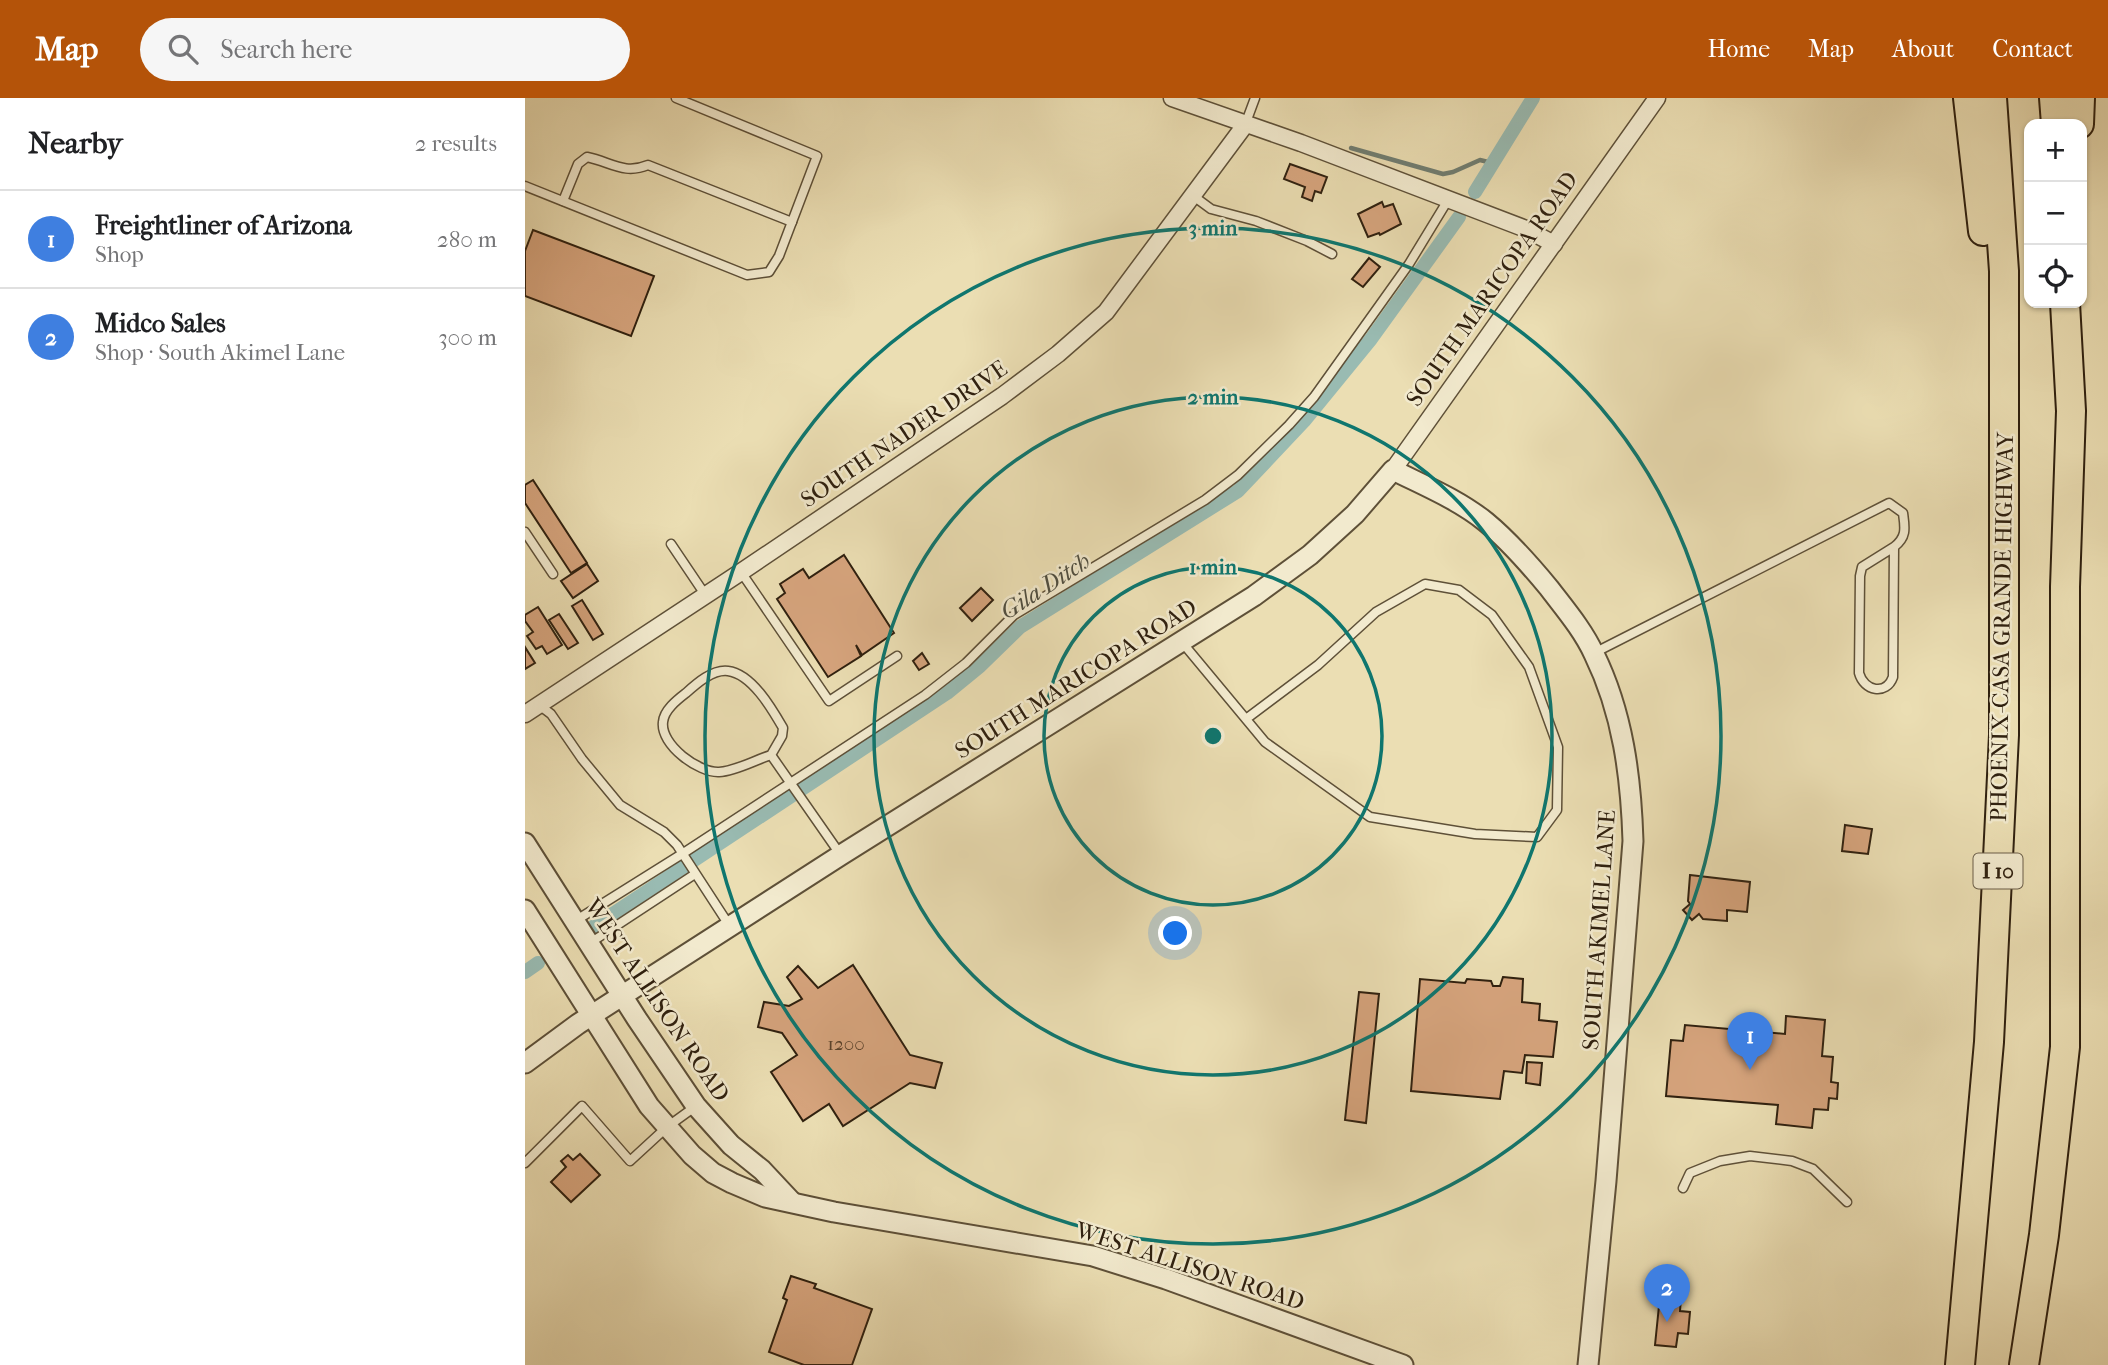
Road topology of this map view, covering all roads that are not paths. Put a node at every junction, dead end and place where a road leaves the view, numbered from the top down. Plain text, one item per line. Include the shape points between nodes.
1 (676, 98) edge
2 (1173, 98) edge
3 (1255, 98) edge
4 (1657, 98) edge
5 (1968, 98) edge
6 (1992, 98) edge
7 (2054, 98) edge
8 (2080, 98) edge
9 (2056, 119) edge
10 (2079, 119) edge
11 (1245, 125) junction
12 (525, 186) edge
13 (1192, 195) junction
14 (1448, 200) junction
15 (563, 201) junction
16 (792, 222) junction
17 (1554, 244) junction
18 (1332, 254) dead end
19 (2065, 308) edge
20 (2074, 308) edge
21 (2003, 375) junction
22 (2071, 411) junction
23 (1393, 470) junction
24 (525, 532) edge
25 (671, 544) dead end
26 (1894, 547) junction
27 (741, 572) junction
28 (553, 574) dead end
29 (706, 596) junction
30 (1181, 641) junction
31 (1594, 653) junction
32 (897, 656) dead end
33 (539, 705) junction
34 (525, 714) edge
35 (1246, 719) junction
36 (771, 755) junction
37 (791, 783) junction
38 (525, 844) edge
39 (682, 854) junction
40 (841, 855) junction
41 (695, 874) junction
42 (525, 910) edge
43 (575, 921) junction
44 (730, 927) junction
45 (590, 943) junction
46 (623, 996) junction
47 (593, 1015) junction
48 (525, 1063) edge
49 (696, 1106) junction
50 (667, 1127) junction
51 (525, 1163) edge
52 (1682, 1188) dead end
53 (791, 1202) junction
54 (1847, 1202) dead end
55 (2043, 1235) junction
56 (1403, 1365) edge
57 (1588, 1365) edge
58 (1960, 1365) edge
59 (2024, 1365) edge
60 (2040, 1365) edge

1 - 16 lane via 817,156
2 - 11 street
3 - 11 lane
4 - 17 street, SOUTH MARICOPA ROAD
5 - 21 highway
6 - 21 highway, PHOENIX-CASA GRANDE HIGHWAY / I 10 via 2004,271
7 - 9 highway
8 - 10 highway
11 - 13 street, SOUTH NADER DRIVE
11 - 14 street
12 - 15 lane
13 - 18 lane via 1211,209 1256,221
13 - 27 street, SOUTH NADER DRIVE via 1106,312 1058,354
14 - 17 street
14 - 37 lane via 1409,264 1314,397 1238,475 1205,500 1014,615 926,695
15 - 16 lane via 577,164 587,157 625,170 648,165
15 - 16 lane via 747,275 769,272
17 - 23 street, SOUTH MARICOPA ROAD
19 - 22 highway
20 - 22 highway
21 - 58 highway, PHOENIX-CASA GRANDE HIGHWAY / I 10 via 2001,812 1984,1106
22 - 55 highway via 2065,587 2065,1047
23 - 30 street, SOUTH MARICOPA ROAD via 1355,514 1310,555
23 - 31 street, SOUTH AKIMEL LANE via 1459,503 1487,523 1535,570
24 - 28 lane
25 - 29 lane
26 - 26 lane via 1893,677 1885,688 1868,687 1859,673 1860,576 1862,567
26 - 31 lane via 1906,531 1903,513 1889,503
27 - 29 street, SOUTH NADER DRIVE
27 - 32 lane via 829,701
29 - 33 street, SOUTH NADER DRIVE
30 - 35 lane
30 - 40 street, SOUTH MARICOPA ROAD
31 - 57 street, SOUTH AKIMEL LANE via 1625,748 1633,841
33 - 34 street, SOUTH NADER DRIVE
33 - 39 lane via 551,714 620,806 664,832
35 - 35 lane via 1265,742 1370,817 1475,834 1537,837 1557,810 1558,747 1529,667 1492,615 1459,590 1425,584 1376,612 1318,665
36 - 36 lane via 722,772 691,764 664,731 666,712 694,685 715,673 738,674 751,684 783,728
36 - 37 lane
37 - 39 lane
37 - 40 lane
38 - 43 street, WEST ALLISON ROAD
39 - 41 lane
39 - 43 lane
40 - 44 street, SOUTH MARICOPA ROAD
41 - 44 lane
41 - 45 lane
42 - 47 street, WEST ALLISON ROAD
43 - 45 street, WEST ALLISON ROAD
44 - 46 street, SOUTH MARICOPA ROAD
45 - 46 street, WEST ALLISON ROAD
46 - 47 street, SOUTH MARICOPA ROAD
46 - 49 street, WEST ALLISON ROAD
47 - 48 street, SOUTH MARICOPA ROAD
47 - 50 street, WEST ALLISON ROAD
49 - 50 lane
49 - 53 street, WEST ALLISON ROAD
50 - 51 lane via 630,1161 582,1106
50 - 53 street, WEST ALLISON ROAD via 713,1173 757,1194
52 - 54 lane via 1690,1173 1750,1156 1792,1161 1813,1169
53 - 56 street, WEST ALLISON ROAD via 1093,1256
55 - 59 highway
55 - 60 highway

